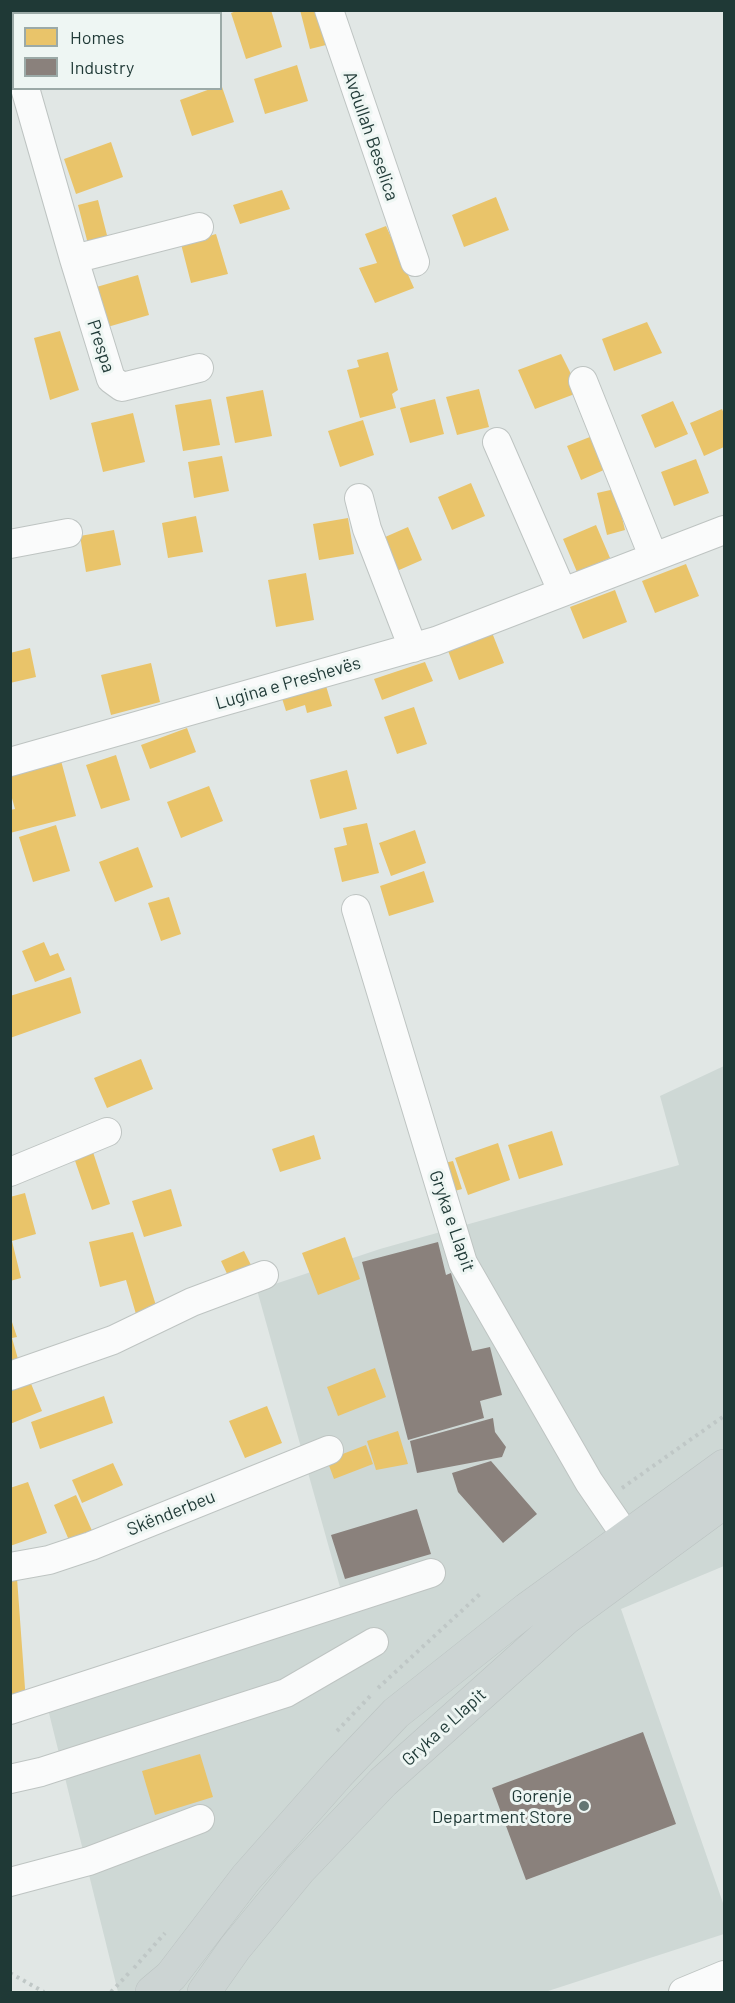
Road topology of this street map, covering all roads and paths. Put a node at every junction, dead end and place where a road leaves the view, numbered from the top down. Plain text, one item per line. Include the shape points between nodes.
1 (329, 10) edge
2 (26, 90) edge
3 (199, 227) dead end
4 (74, 259) junction
5 (415, 262) dead end
6 (199, 368) dead end
7 (584, 381) dead end
8 (497, 442) dead end
9 (359, 498) dead end
10 (724, 530) edge
11 (68, 533) dead end
12 (10, 544) edge
13 (653, 556) junction
14 (562, 591) junction
15 (413, 648) junction
16 (10, 762) edge
17 (356, 909) dead end
18 (107, 1132) dead end
19 (10, 1172) edge
20 (264, 1275) dead end
21 (10, 1376) edge
22 (724, 1416) edge
23 (329, 1450) dead end
24 (724, 1466) edge
25 (603, 1501) junction
26 (724, 1502) edge
27 (626, 1536) junction
28 (10, 1567) edge
29 (430, 1573) dead end
30 (374, 1642) dead end
31 (10, 1710) edge
32 (10, 1779) edge
33 (200, 1819) dead end
34 (10, 1882) edge
35 (10, 1973) edge
36 (724, 1976) edge
37 (44, 1992) edge
38 (152, 1992) edge
39 (204, 1992) edge
40 (683, 1992) edge

1 - 5 street, Avdullah Beselica
2 - 4 street, Prespa
3 - 4 street
4 - 6 street, Prespa via 111,379 122,387
7 - 13 street
8 - 14 street
9 - 15 street via 367,530
10 - 13 street, Lugina e Preshevës
11 - 12 street
13 - 14 street, Lugina e Preshevës
14 - 15 street, Lugina e Preshevës
15 - 16 street, Lugina e Preshevës
17 - 25 street, Gryka e Llapit via 463,1263
18 - 19 street
20 - 21 street via 192,1302 113,1340
22 - 25 path
23 - 28 street, Skënderbeu via 91,1546 49,1560
24 - 27 main road, Gryka e Llapit
25 - 27 street, Gryka e Llapit
26 - 39 main road, Gryka e Llapit via 566,1618 383,1782 300,1869
27 - 38 main road, Gryka e Llapit via 396,1713 246,1878 171,1976
29 - 31 street
30 - 32 street via 286,1693
33 - 34 street via 89,1861
35 - 37 path
36 - 40 street

